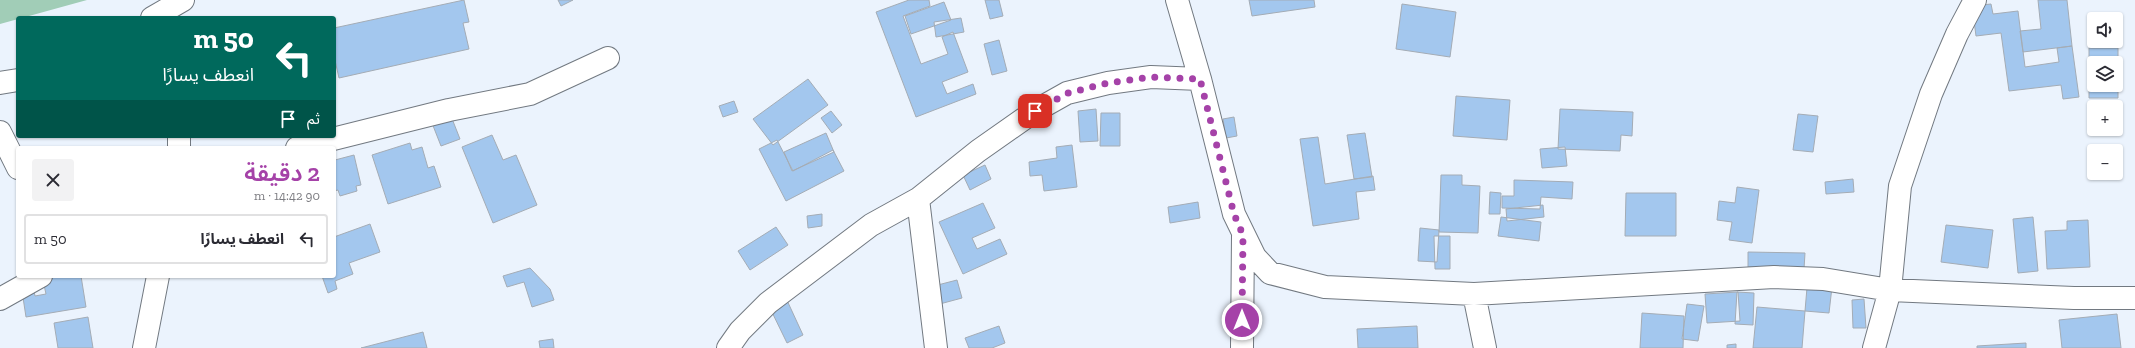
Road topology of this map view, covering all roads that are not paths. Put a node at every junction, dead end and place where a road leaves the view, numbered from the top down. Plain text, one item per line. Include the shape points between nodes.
1 (183, 0) edge
2 (187, 0) edge
3 (1177, 0) edge
4 (1975, 0) edge
5 (155, 16) edge
6 (186, 16) edge
7 (608, 58) dead end
8 (1200, 79) junction
9 (16, 80) edge
10 (0, 83) edge
11 (0, 132) edge
12 (305, 146) edge
13 (16, 164) edge
14 (918, 198) junction
15 (1243, 235) junction
16 (37, 278) edge
17 (158, 278) edge
18 (1890, 290) junction
19 (1474, 294) junction
20 (2135, 298) edge
21 (0, 299) edge
22 (144, 348) edge
23 (728, 348) edge
24 (936, 348) edge
25 (1242, 348) edge
26 (1485, 348) edge
27 (1874, 348) edge

1 - 5 street
2 - 6 street
3 - 8 street
4 - 18 street via 1931,94 1900,186
7 - 12 street via 530,94 449,110
8 - 14 street via 1151,77 1108,83 1068,93 1035,111
8 - 15 street via 1234,214
9 - 10 street
11 - 13 street
14 - 23 street via 871,225 768,303 740,331
14 - 24 street
15 - 19 street via 1255,257 1270,273 1326,287
15 - 25 street
16 - 21 street
17 - 22 street
18 - 19 street via 1823,279 1774,277
18 - 20 street
18 - 27 street
19 - 26 street

